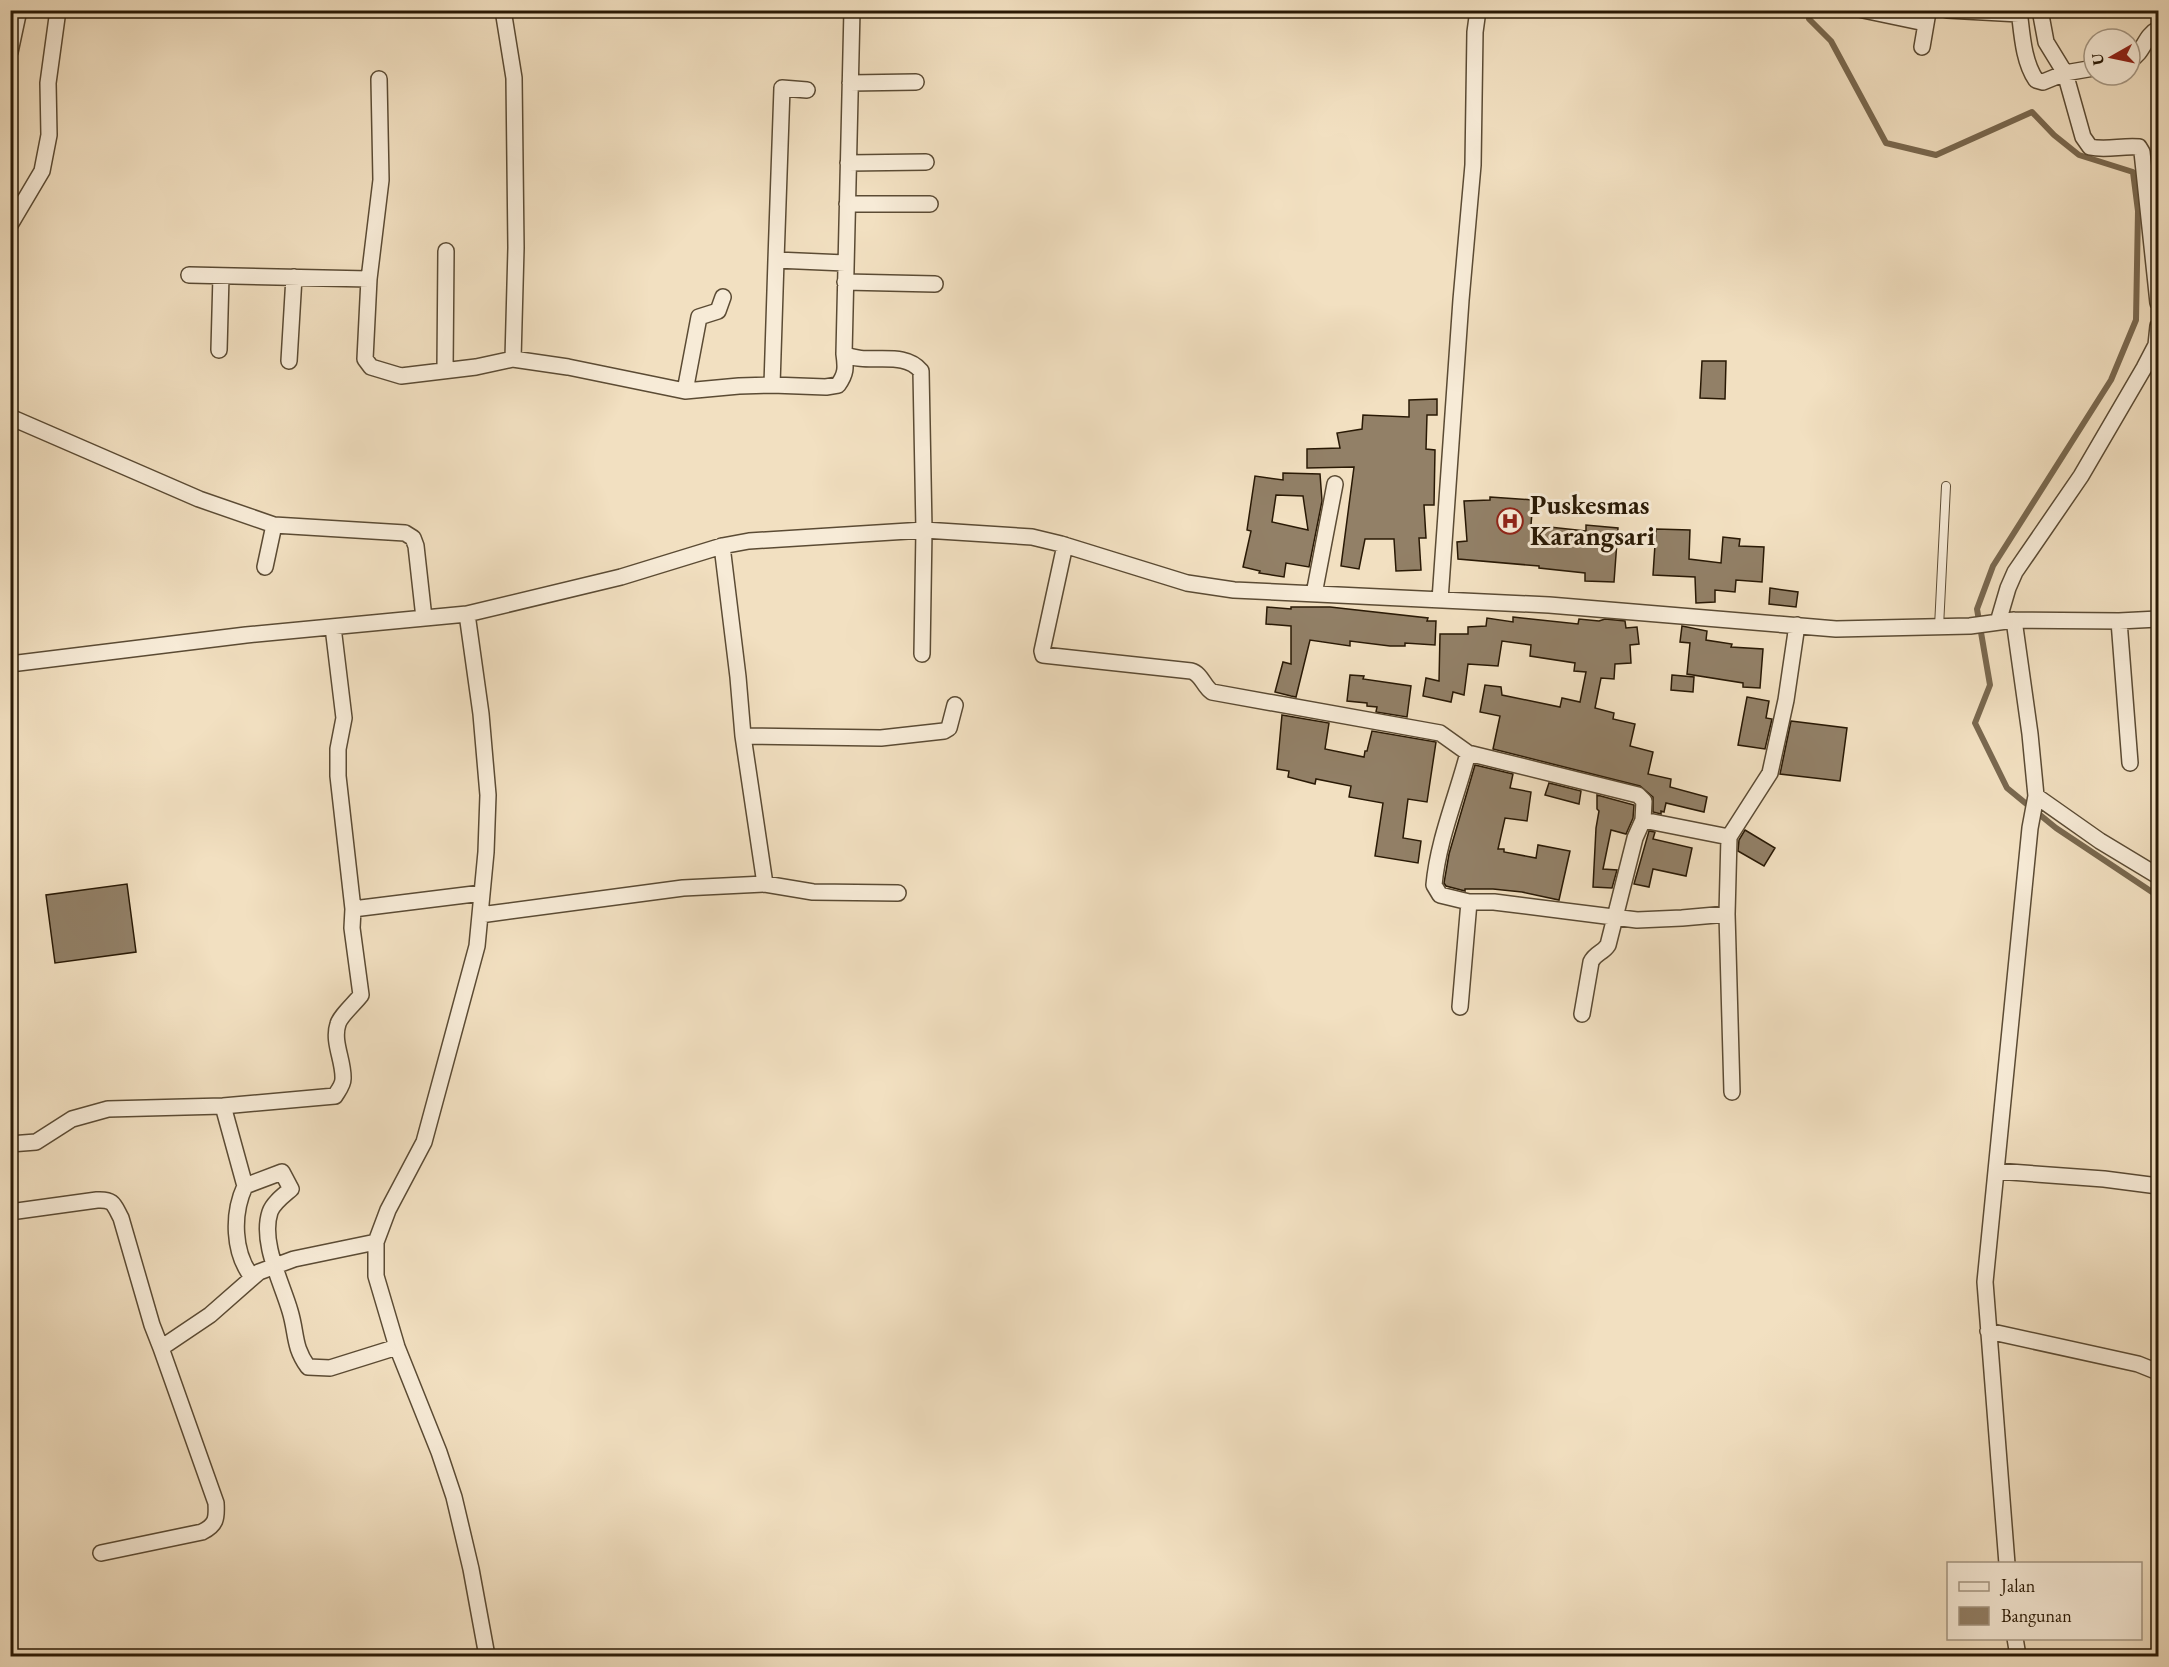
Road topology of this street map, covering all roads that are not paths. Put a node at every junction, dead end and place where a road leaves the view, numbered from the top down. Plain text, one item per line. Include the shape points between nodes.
1 (19, 10) edge
2 (58, 10) edge
3 (503, 10) edge
4 (852, 10) edge
5 (1478, 10) edge
6 (1863, 10) edge
7 (1947, 10) edge
8 (2040, 10) edge
9 (2019, 12) edge
10 (1929, 17) edge
11 (2158, 29) edge
12 (1923, 46) dead end
13 (2142, 48) edge
14 (10, 52) edge
15 (2082, 73) edge
16 (379, 79) dead end
17 (2067, 80) junction
18 (916, 82) dead end
19 (850, 83) junction
20 (807, 90) dead end
21 (926, 162) dead end
22 (848, 164) junction
23 (847, 204) junction
24 (930, 204) dead end
25 (10, 225) edge
26 (446, 250) dead end
27 (776, 260) junction
28 (845, 263) junction
29 (189, 275) dead end
30 (221, 276) junction
31 (294, 278) junction
32 (369, 279) junction
33 (845, 282) junction
34 (935, 284) dead end
35 (723, 297) dead end
36 (2158, 303) edge
37 (2158, 326) edge
38 (219, 350) dead end
39 (844, 354) junction
40 (513, 359) junction
41 (289, 361) dead end
42 (445, 369) junction
43 (772, 385) junction
44 (686, 391) junction
45 (10, 417) edge
46 (1335, 484) dead end
47 (1946, 486) dead end
48 (274, 525) junction
49 (924, 530) junction
50 (1065, 545) junction
51 (722, 546) junction
52 (265, 567) dead end
53 (1314, 594) junction
54 (1440, 600) junction
55 (467, 614) junction
56 (424, 618) junction
57 (2158, 619) edge
58 (2014, 620) junction
59 (2119, 621) junction
60 (1992, 623) junction
61 (1797, 625) junction
62 (333, 627) junction
63 (1939, 627) junction
64 (922, 654) dead end
65 (10, 664) edge
66 (955, 705) dead end
67 (743, 736) junction
68 (1468, 753) junction
69 (2130, 763) dead end
70 (2036, 797) junction
71 (1642, 820) junction
72 (1729, 837) junction
73 (2158, 876) edge
74 (765, 884) junction
75 (482, 893) junction
76 (898, 893) dead end
77 (1468, 902) junction
78 (353, 909) junction
79 (1727, 914) junction
80 (480, 915) junction
81 (1615, 919) junction
82 (1460, 1007) dead end
83 (1582, 1014) dead end
84 (1732, 1092) dead end
85 (223, 1106) junction
86 (10, 1144) edge
87 (1996, 1171) junction
88 (245, 1186) junction
89 (2158, 1186) edge
90 (10, 1212) edge
91 (376, 1242) junction
92 (274, 1266) junction
93 (252, 1277) junction
94 (1988, 1331) junction
95 (397, 1347) junction
96 (161, 1348) junction
97 (2158, 1372) edge
98 (101, 1553) dead end
99 (2007, 1562) edge
100 (2015, 1640) edge
101 (487, 1656) edge
102 (2018, 1656) edge

1 - 14 street
2 - 25 street via 48,83 49,135 42,171
3 - 40 street via 514,78
4 - 19 street
5 - 54 street via 1473,165
6 - 10 street
7 - 9 street
8 - 17 street via 2046,42
9 - 17 street via 2030,72 2043,82
10 - 12 street
11 - 13 street
15 - 17 street
16 - 32 street via 381,180
17 - 36 street via 2083,137 2090,147 2102,150 2132,146 2142,152
18 - 19 street
19 - 22 street
20 - 27 street via 782,88
21 - 22 street
22 - 23 street
23 - 24 street
23 - 28 street
26 - 42 street
27 - 28 street
27 - 43 street
28 - 33 street
29 - 30 street
30 - 31 street
30 - 38 street
31 - 32 street
31 - 41 street
32 - 42 street via 364,359 371,367 401,376
33 - 34 street
33 - 39 street
35 - 44 street via 718,311 699,317
37 - 60 street via 2156,345 2133,388 2081,476 2015,572
39 - 43 street via 845,376 838,385
39 - 49 street via 907,360 921,371
40 - 42 street
40 - 44 street
43 - 44 street
45 - 48 street via 199,499
46 - 53 street
47 - 63 lane
48 - 52 street
48 - 56 street via 405,533 416,546
49 - 50 street via 1032,537
49 - 51 street
49 - 64 street
50 - 53 street via 1187,583
50 - 68 street via 1043,655 1191,671 1212,692 1440,732
51 - 55 street via 621,577
51 - 67 street
53 - 54 street
54 - 61 street
55 - 56 street
55 - 75 street via 488,795
56 - 62 street
57 - 59 street
58 - 59 street
58 - 60 street
58 - 70 street
59 - 69 street
60 - 63 street
61 - 63 street
61 - 72 street via 1770,773
62 - 65 street
62 - 78 street via 344,718 338,776
66 - 67 street via 949,728 944,731 881,738
67 - 74 street
68 - 71 street via 1638,795 1644,801
68 - 77 street via 1445,828 1434,885 1440,895
70 - 73 street
70 - 87 street
71 - 72 street
71 - 81 street
72 - 79 street
74 - 76 street via 813,892
74 - 80 street via 683,888
75 - 78 street
75 - 80 street
77 - 81 street
77 - 82 street
78 - 85 street via 361,995 338,1022 336,1036 343,1080 334,1096
79 - 81 street via 1661,920
79 - 84 street
80 - 91 street via 477,946 424,1142 388,1210
81 - 83 street via 1608,945 1591,962
85 - 86 street via 108,1109 72,1119 36,1142
85 - 88 street
87 - 89 street
87 - 94 street via 1985,1282
88 - 92 street via 282,1172 291,1188 270,1213 268,1231
88 - 93 street via 236,1220 242,1264
90 - 96 street via 97,1200 115,1205
91 - 92 street
91 - 95 street via 376,1276
92 - 93 street
92 - 95 street via 291,1312 298,1353 308,1367 330,1368
93 - 96 street via 210,1315
94 - 97 street via 2138,1364
94 - 99 street
95 - 101 street via 454,1497
96 - 98 street via 216,1503 217,1518 213,1526 202,1532
100 - 102 street

